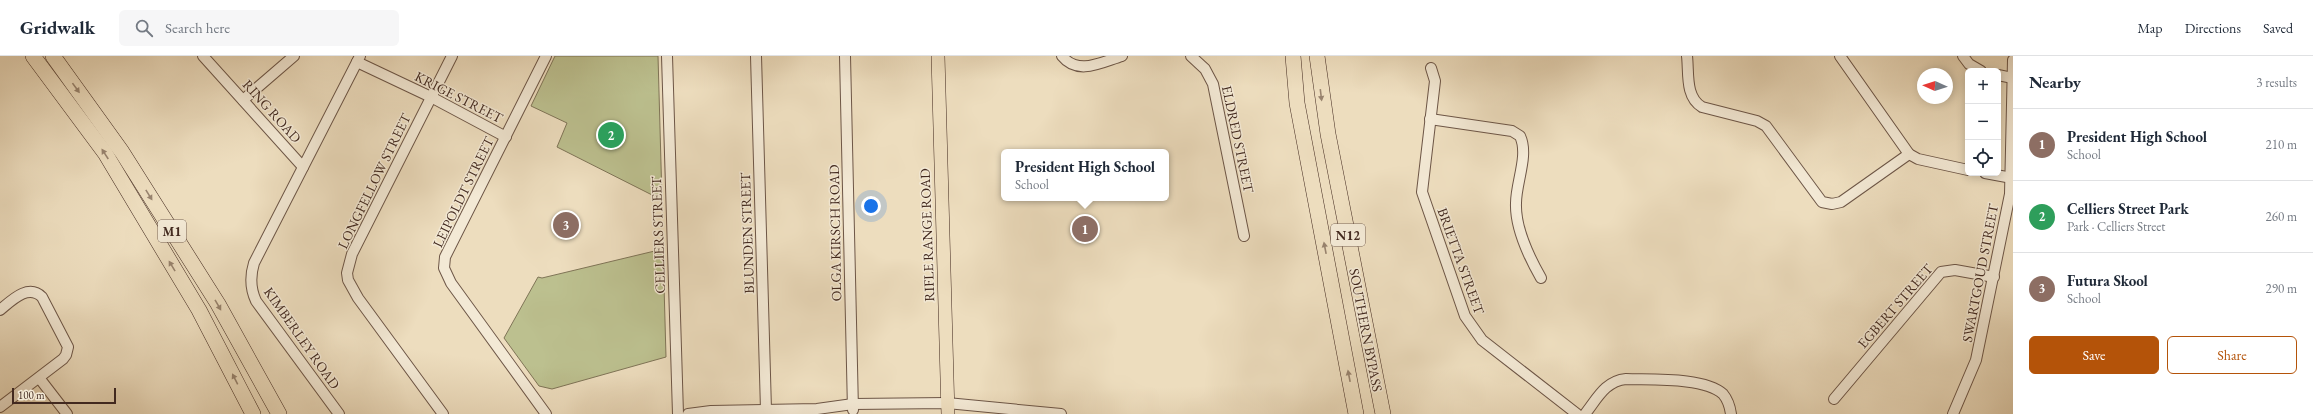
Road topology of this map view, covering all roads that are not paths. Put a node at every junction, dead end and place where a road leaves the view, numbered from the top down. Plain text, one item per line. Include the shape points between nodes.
1 (33, 56) edge
2 (53, 56) edge
3 (204, 56) edge
4 (294, 56) edge
5 (452, 56) edge
6 (546, 56) edge
7 (668, 56) edge
8 (756, 56) edge
9 (845, 56) edge
10 (938, 56) edge
11 (1062, 56) edge
12 (1122, 56) edge
13 (1191, 56) edge
14 (1293, 56) edge
15 (1316, 56) edge
16 (1687, 56) edge
17 (1840, 56) edge
18 (1963, 56) edge
19 (358, 59) edge
20 (2013, 60) edge
21 (1432, 68) dead end
22 (1976, 68) edge
23 (2001, 76) edge
24 (2013, 78) edge
25 (431, 98) junction
26 (243, 100) junction
27 (1430, 119) junction
28 (506, 137) junction
29 (1908, 154) junction
30 (303, 168) junction
31 (1965, 169) edge
32 (2001, 176) edge
33 (2012, 178) junction
34 (1244, 236) dead end
35 (1994, 276) junction
36 (1541, 278) dead end
37 (0, 310) edge
38 (40, 379) junction
39 (1834, 399) dead end
40 (0, 407) edge
41 (853, 407) junction
42 (948, 409) edge
43 (766, 410) junction
44 (67, 414) edge
45 (253, 414) edge
46 (279, 414) edge
47 (339, 414) edge
48 (443, 414) edge
49 (546, 414) edge
50 (678, 414) edge
51 (688, 414) edge
52 (1006, 414) edge
53 (1061, 414) edge
54 (1356, 414) edge
55 (1383, 414) edge
56 (1577, 414) edge
57 (1585, 414) edge
58 (1730, 414) edge
59 (1953, 414) edge

45 -> 1 highway, M1 via 199,310 105,153
2 -> 46 highway, M1 via 122,152 218,304
3 - 26 street, RING ROAD
4 - 26 street
5 - 25 street, LONGFELLOW STREET
6 - 28 street, LEIPOLDT STREET
7 - 50 street, CELLIERS STREET
8 - 43 street, BLUNDEN STREET
9 - 41 street, OLGA KIRSCH ROAD
10 - 42 main road, RIFLE RANGE ROAD
11 - 12 street via 1070,64 1079,67
13 - 34 street, ELDRED STREET via 1205,69 1213,84
54 -> 14 highway, SOUTHERN BYPASS / N12 via 1298,103
15 -> 55 highway, SOUTHERN BYPASS / N12 via 1328,134
16 - 29 street via 1694,102 1702,107 1757,121 1766,126 1822,202 1840,202
17 - 29 street
18 - 22 street
19 - 25 street, KRIGE STREET
19 - 30 street, KIMBERLEY ROAD
20 - 24 street, SWARTGOUD STREET
21 - 27 street, BRIETTA STREET via 1435,81
23 - 24 street
24 - 33 street, SWARTGOUD STREET
25 - 28 street, KRIGE STREET
25 - 48 street, LONGFELLOW STREET via 359,239 347,273 350,287
26 - 30 street, RING ROAD
27 - 36 street via 1512,131 1520,136 1523,151 1516,211 1526,246
27 - 56 street, BRIETTA STREET via 1422,192 1467,322 1489,346
28 - 49 street, LEIPOLDT STREET via 446,257 444,268 451,283
29 - 31 street via 1918,159
30 - 47 street, KIMBERLEY ROAD via 254,263 251,282 256,301
32 - 33 street
33 - 35 street, SWARTGOUD STREET
35 - 39 street, EGBERT STREET via 1955,270 1941,272
35 - 59 street, SWARTGOUD STREET via 1976,360
37 - 38 street via 26,292 36,292 42,296 68,347 66,355
38 - 40 street
38 - 44 street
41 - 42 street
41 - 43 street
42 - 52 street
42 - 53 street
43 - 51 street
57 - 58 street via 1607,386 1617,380 1626,379 1705,385 1724,395 1728,401

